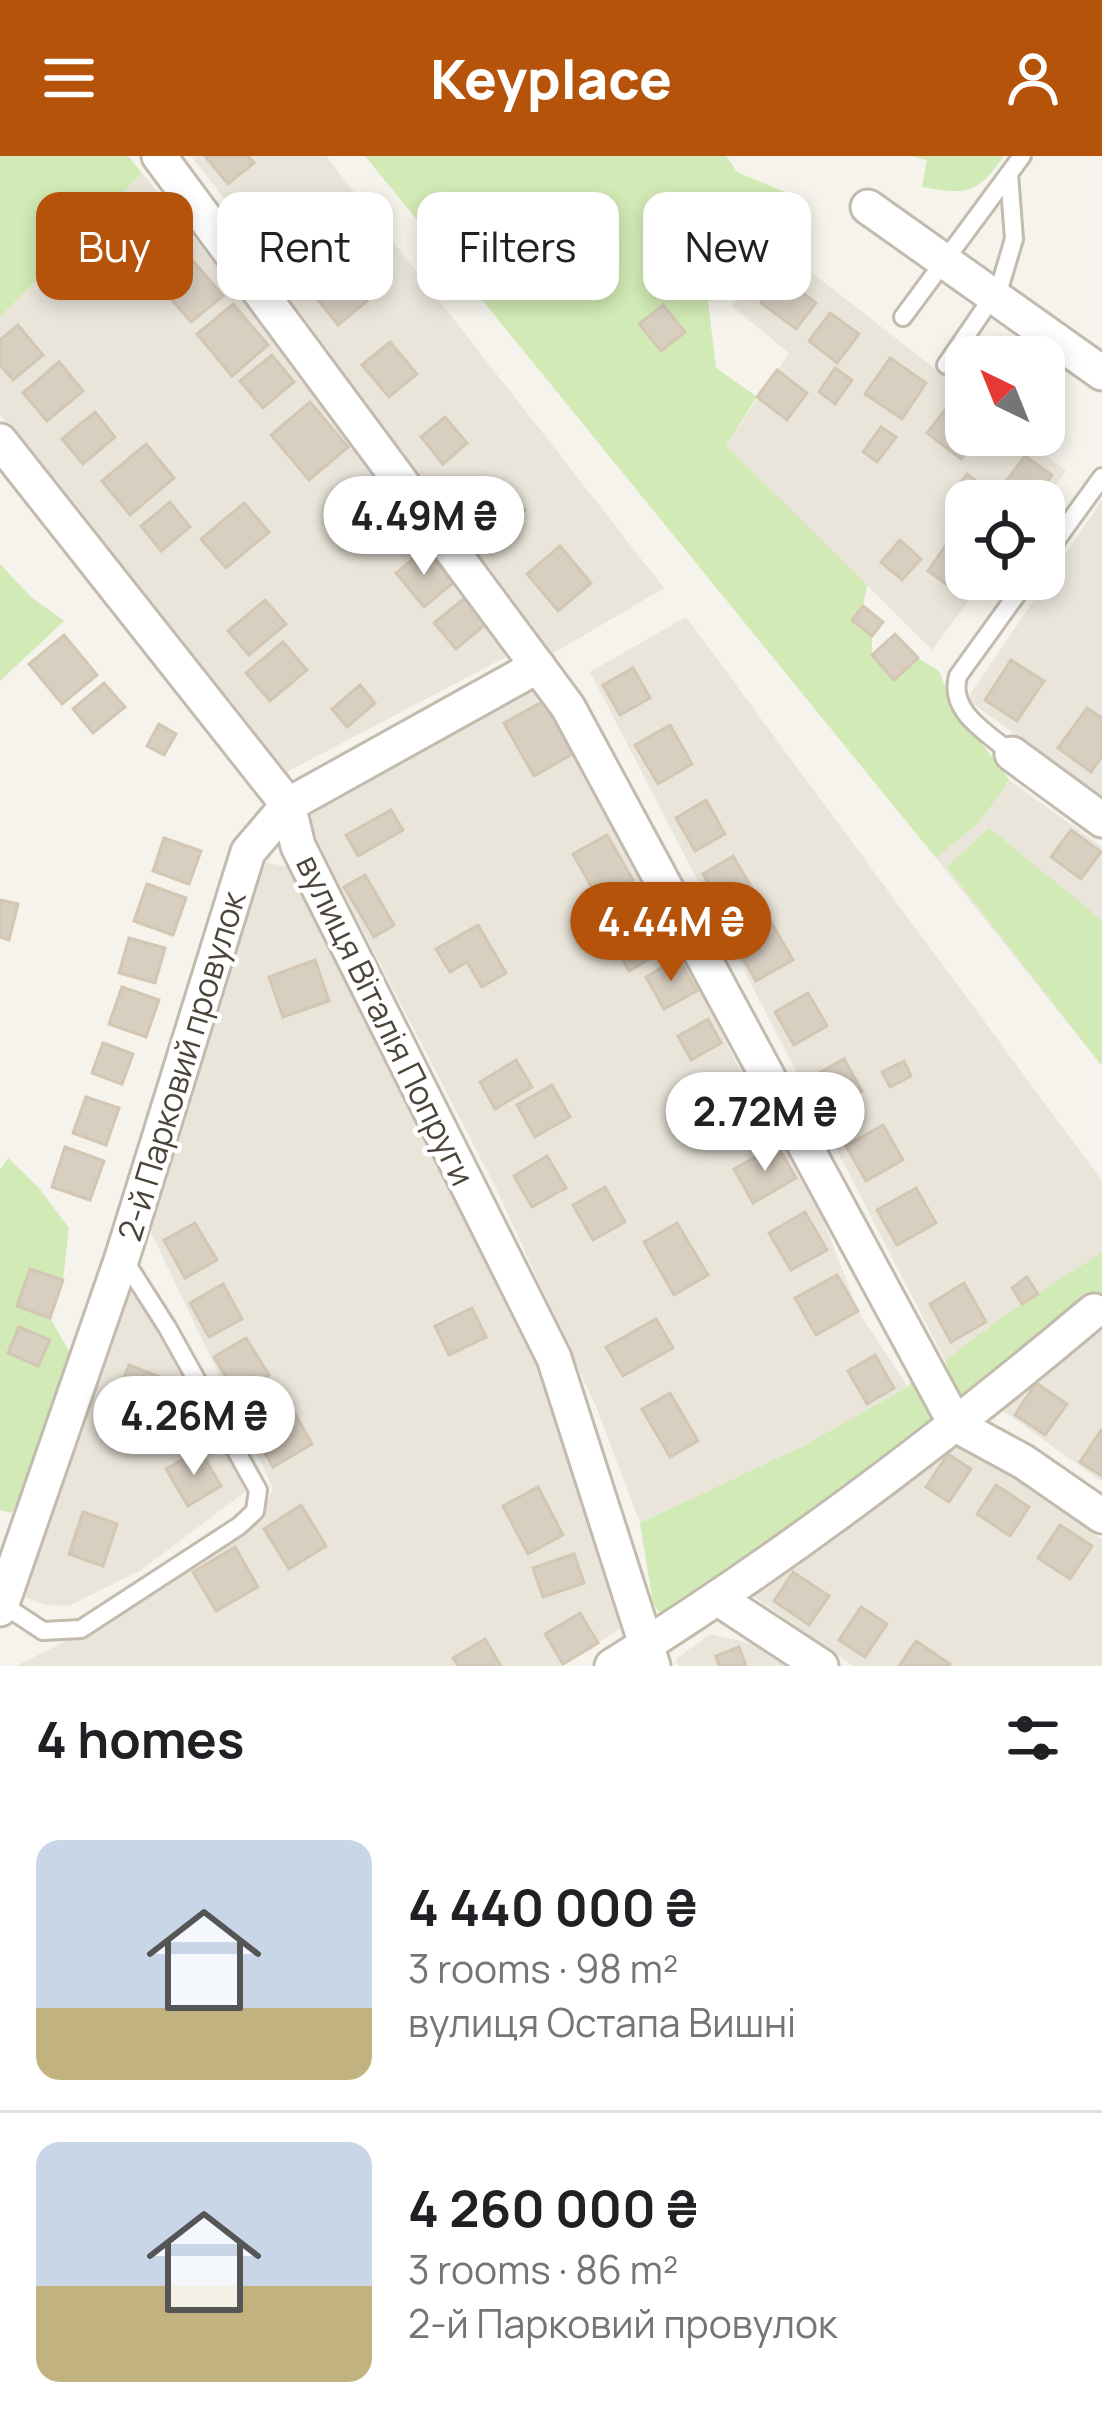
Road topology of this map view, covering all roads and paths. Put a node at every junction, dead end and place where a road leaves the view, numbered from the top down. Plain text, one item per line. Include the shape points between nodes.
1 (1022, 156) edge
2 (165, 162) edge
3 (1009, 174) junction
4 (868, 207) dead end
5 (944, 262) junction
6 (993, 296) junction
7 (903, 317) dead end
8 (966, 336) edge
9 (1102, 373) edge
10 (0, 441) edge
11 (1102, 477) edge
12 (1065, 528) edge
13 (1013, 600) edge
14 (538, 666) junction
15 (1012, 754) joint
16 (288, 805) junction
17 (1102, 820) edge
18 (122, 1258) junction
19 (1094, 1311) dead end
20 (956, 1425) junction
21 (1102, 1516) edge
22 (716, 1598) junction
23 (1, 1606) edge
24 (650, 1655) edge
25 (612, 1666) edge
26 (821, 1666) edge

1 - 3 lane
2 - 14 street
3 - 5 lane
3 - 6 lane via 1013,238
4 - 5 street
5 - 6 street
5 - 7 lane
6 - 8 lane
6 - 9 street
10 - 16 street, вулиця Віталія Попруги
11 - 12 lane
13 - 15 lane via 954,691 959,708
14 - 16 street, 2-й Парковий провулок
14 - 20 street via 568,707
15 - 17 street
16 - 18 street, 2-й Парковий провулок via 248,852
16 - 24 street, вулиця Віталія Попруги via 298,846 554,1358
18 - 23 street, 2-й Парковий провулок
18 - 23 lane via 258,1490 255,1511 81,1629 43,1631
19 - 20 street
20 - 21 street
20 - 22 street
22 - 24 street
22 - 26 street
24 - 25 street

